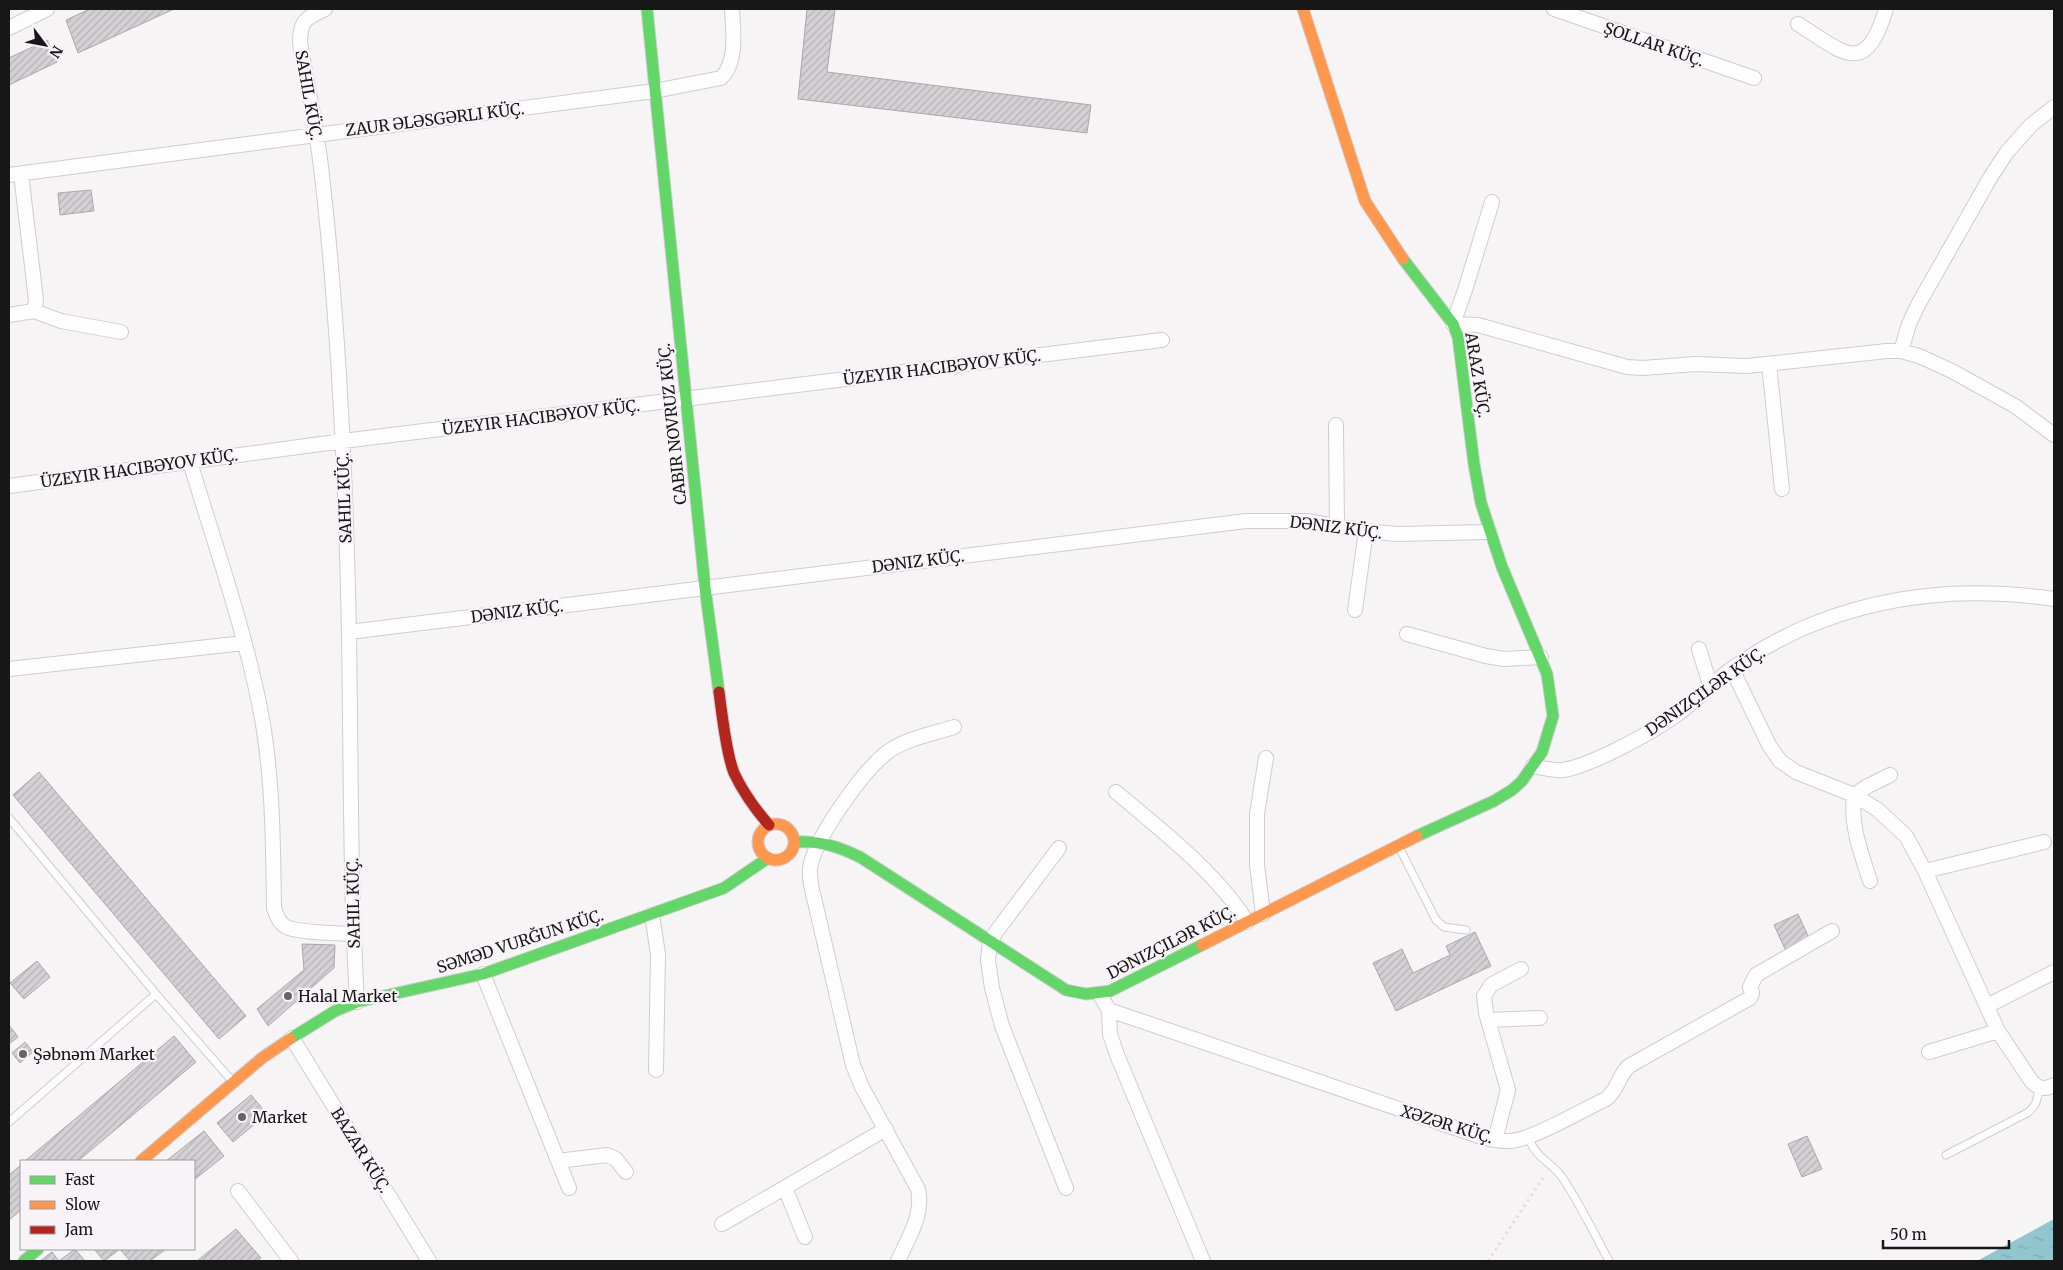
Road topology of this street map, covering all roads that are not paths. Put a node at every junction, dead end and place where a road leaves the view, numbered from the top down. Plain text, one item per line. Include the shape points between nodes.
1 (47, 9) edge
2 (325, 9) edge
3 (647, 9) edge
4 (732, 9) edge
5 (1303, 9) edge
6 (1554, 9) edge
7 (1886, 9) edge
8 (304, 13) edge
9 (1798, 24) dead end
10 (9, 28) edge
11 (1754, 78) dead end
12 (654, 91) junction
13 (2054, 107) edge
14 (316, 134) junction
15 (15, 174) edge
16 (1492, 202) dead end
17 (34, 311) junction
18 (9, 315) edge
19 (1453, 324) junction
20 (122, 332) dead end
21 (1162, 340) dead end
22 (1901, 351) junction
23 (1769, 364) junction
24 (686, 399) junction
25 (1336, 424) dead end
26 (2054, 435) edge
27 (343, 441) junction
28 (190, 462) junction
29 (9, 486) edge
30 (1782, 489) dead end
31 (1336, 526) junction
32 (1366, 531) junction
33 (1489, 532) junction
34 (705, 588) junction
35 (2054, 599) edge
36 (1355, 610) dead end
37 (349, 632) junction
38 (1407, 634) dead end
39 (244, 643) junction
40 (1698, 649) dead end
41 (1541, 657) junction
42 (9, 669) edge
43 (1732, 669) junction
44 (1710, 685) junction
45 (954, 727) dead end
46 (1266, 758) dead end
47 (1534, 766) junction
48 (1890, 775) dead end
49 (1116, 792) dead end
50 (1854, 795) junction
51 (9, 818) edge
52 (768, 825) junction
53 (795, 842) junction
54 (820, 842) junction
55 (2044, 842) dead end
56 (1398, 844) junction
57 (1059, 848) dead end
58 (768, 858) junction
59 (1925, 871) junction
60 (1870, 881) dead end
61 (1263, 914) junction
62 (652, 916) junction
63 (1248, 922) junction
64 (1466, 930) dead end
65 (1832, 931) dead end
66 (353, 934) junction
67 (990, 942) junction
68 (1521, 969) dead end
69 (2054, 972) edge
70 (483, 974) junction
71 (156, 994) junction
72 (1100, 995) junction
73 (357, 1002) junction
74 (1987, 1006) junction
75 (1109, 1010) junction
76 (1540, 1018) dead end
77 (1488, 1020) junction
78 (1998, 1031) junction
79 (292, 1038) junction
80 (1929, 1052) dead end
81 (656, 1070) dead end
82 (233, 1082) junction
83 (2054, 1085) edge
84 (2039, 1088) junction
85 (9, 1122) edge
86 (886, 1129) junction
87 (1528, 1136) junction
88 (1495, 1140) junction
89 (1946, 1155) dead end
90 (142, 1160) edge
91 (558, 1161) junction
92 (626, 1172) dead end
93 (569, 1188) dead end
94 (785, 1188) junction
95 (1066, 1188) dead end
96 (238, 1191) dead end
97 (722, 1224) dead end
98 (805, 1237) dead end
99 (37, 1250) edge
100 (24, 1261) edge
101 (291, 1261) edge
102 (429, 1261) edge
103 (898, 1261) edge
104 (1203, 1261) edge
105 (1609, 1261) edge

1 - 10 street
2 - 8 street, SAHIL KÜÇ.
3 - 12 main road, CABIR NOVRUZ KÜÇ.
4 - 12 street, ZAUR ƏLƏSGƏRLI KÜÇ. via 732,62 728,72 721,78
5 - 19 main road, ARAZ KÜÇ. via 1365,201 1394,248
6 - 11 street, ŞOLLAR KÜÇ.
7 - 9 street via 1871,43 1863,52 1855,54 1841,51
8 - 14 street, SAHIL KÜÇ. via 300,42
12 - 14 street, ZAUR ƏLƏSGƏRLI KÜÇ.
12 - 24 main road, CABIR NOVRUZ KÜÇ.
13 - 22 street via 2030,125 1990,178 1919,303
14 - 15 street, ZAUR ƏLƏSGƏRLI KÜÇ.
14 - 27 street, SAHIL KÜÇ. via 336,327
15 - 17 street via 36,291
16 - 19 street
17 - 18 street
17 - 20 street via 60,321
19 - 23 street via 1478,325 1627,367
19 - 33 main road, ARAZ KÜÇ. via 1461,352 1474,464
21 - 24 street
22 - 23 street
22 - 26 street via 1952,371 2015,406
23 - 30 street
24 - 27 street
24 - 34 main road, CABIR NOVRUZ KÜÇ.
25 - 31 street
27 - 28 street
27 - 37 street, SAHIL KÜÇ.
28 - 29 street
28 - 39 street
31 - 32 street, DӘNIZ KÜÇ.
31 - 34 street, DӘNIZ KÜÇ. via 1288,520 1246,521
32 - 33 street, DӘNIZ KÜÇ. via 1397,534
32 - 36 street
33 - 41 main road, ARAZ KÜÇ.
34 - 37 street, DӘNIZ KÜÇ.
34 - 52 main road, CABIR NOVRUZ KÜÇ. via 729,754 743,791
35 - 43 street, DƏNIZÇILƏR KÜÇ. via 1971,593 1891,600 1806,627
37 - 66 street, SAHIL KÜÇ.
38 - 41 street via 1486,656 1504,659
39 - 42 street
39 - 66 street via 259,704 270,779 274,908 277,917 285,926 294,929
40 - 44 street
41 - 47 main road, ARAZ KÜÇ. via 1553,716
43 - 44 street, DƏNIZÇILƏR KÜÇ.
43 - 50 street via 1780,761 1796,772
44 - 47 street, DƏNIZÇILƏR KÜÇ. via 1672,718 1606,754 1566,769
45 - 54 street via 905,742 873,764
46 - 61 street via 1257,814 1257,865
47 - 56 main road, DӘNIZÇILӘR KÜÇ. via 1512,790 1494,801
48 - 50 street
49 - 63 street via 1174,840 1238,906
50 - 59 street via 1878,810 1906,836
50 - 60 street via 1854,828
51 - 71 lane
52 - 53 main road via 783,825
52 - 58 main road via 759,837 759,845
53 - 54 main road, DӘNIZÇILӘR KÜÇ.
53 - 58 main road via 786,857
54 - 67 main road, DӘNIZÇILӘR KÜÇ. via 860,857
54 - 86 street via 812,862 811,885 853,1065
55 - 59 street
56 - 61 main road, DӘNIZÇILӘR KÜÇ.
56 - 64 lane via 1436,920 1444,927
57 - 67 street
58 - 62 main road, SƏMƏD VURĞUN KÜÇ. via 724,888
59 - 74 street
61 - 63 main road, DӘNIZÇILӘR KÜÇ.
62 - 70 main road, SƏMƏD VURĞUN KÜÇ.
62 - 81 street via 658,954
63 - 72 main road, DӘNIZÇILӘR KÜÇ.
65 - 87 street, XƏZƏR KÜÇ. via 1756,975 1750,987 1750,998 1629,1066 1606,1099
66 - 73 street, SAHIL KÜÇ.
67 - 72 main road, DӘNIZÇILӘR KÜÇ. via 1066,990 1082,995
67 - 95 street via 988,960 1002,1026
68 - 77 street via 1490,985 1484,996
69 - 74 street
70 - 73 main road, SƏMƏD VURĞUN KÜÇ.
70 - 91 street
71 - 82 lane
71 - 85 lane
72 - 75 street
73 - 79 main road, SƏMƏD VURĞUN KÜÇ. via 335,1011
74 - 78 street
75 - 88 street, XƏZƏR KÜÇ.
75 - 104 street via 1110,1034 1116,1055
76 - 77 street
77 - 88 street via 1508,1090
78 - 80 street
78 - 84 street
79 - 82 main road, SƏMƏD VURĞUN KÜÇ.
79 - 102 street, BAZAR KÜÇ.
82 - 90 main road, SƏMƏD VURĞUN KÜÇ.
83 - 84 street
84 - 89 lane via 2034,1108
86 - 94 street
86 - 103 street via 918,1189 920,1199 919,1212
87 - 88 street, XƏZƏR KÜÇ. via 1512,1141
87 - 105 lane via 1532,1149 1559,1173 1576,1197
91 - 92 street via 607,1155 616,1158
91 - 93 street
94 - 97 street
94 - 98 street
96 - 101 street
99 - 100 main road

